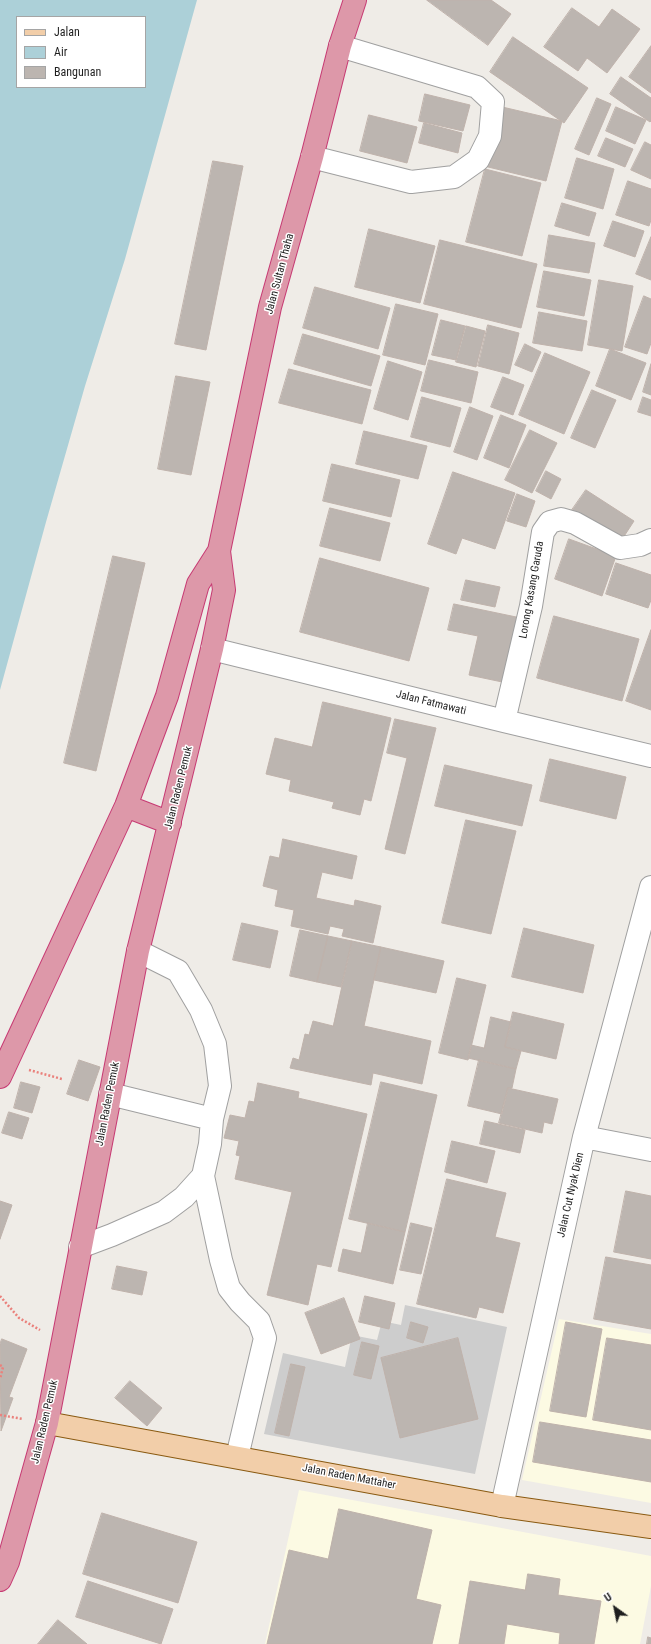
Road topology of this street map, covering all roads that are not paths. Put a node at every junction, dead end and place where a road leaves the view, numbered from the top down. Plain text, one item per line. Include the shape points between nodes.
1 (355, 0) edge
2 (340, 46) junction
3 (312, 157) junction
4 (651, 540) edge
5 (219, 552) junction
6 (212, 649) junction
7 (504, 721) junction
8 (651, 756) edge
9 (126, 806) junction
10 (170, 823) junction
11 (651, 887) edge
12 (138, 951) junction
13 (3, 1070) edge
14 (110, 1094) junction
15 (212, 1119) junction
16 (584, 1138) junction
17 (651, 1150) edge
18 (203, 1176) junction
19 (80, 1247) junction
20 (47, 1423) junction
21 (237, 1457) junction
22 (502, 1506) junction
23 (651, 1527) edge
24 (0, 1580) edge

1 - 2 highway, Jalan Sultan Thaha
2 - 3 highway, Jalan Sultan Thaha
2 - 3 street via 477,87 493,102 490,136 478,160 454,177 411,182
3 - 5 highway, Jalan Sultan Thaha via 270,307
4 - 7 street, Lorong Kasang Garuda via 640,545 620,548 575,524 560,519 550,522 543,532 531,606
5 - 6 highway, Jalan Raden Pemuk via 224,590
5 - 9 highway via 198,584 167,696
6 - 7 street, Jalan Fatmawati
6 - 10 highway, Jalan Raden Pemuk
7 - 8 street, Jalan Fatmawati
9 - 10 highway
9 - 13 highway
10 - 12 highway, Jalan Raden Pemuk
11 - 16 street, Jalan Cut Nyak Dien
12 - 14 highway, Jalan Raden Pemuk
12 - 15 street via 178,971 201,1010 215,1044 220,1086
14 - 15 street
14 - 19 highway, Jalan Raden Pemuk
15 - 18 street
16 - 17 street
16 - 22 street, Jalan Cut Nyak Dien
18 - 19 street via 184,1197 164,1212
18 - 21 street via 228,1288 259,1321 265,1338
19 - 20 highway, Jalan Raden Pemuk
20 - 21 main road, Jalan Raden Mattaher
20 - 24 highway, Jalan Raden Pemuk via 8,1562
21 - 22 main road, Jalan Raden Mattaher
22 - 23 main road, Jalan Raden Mattaher

